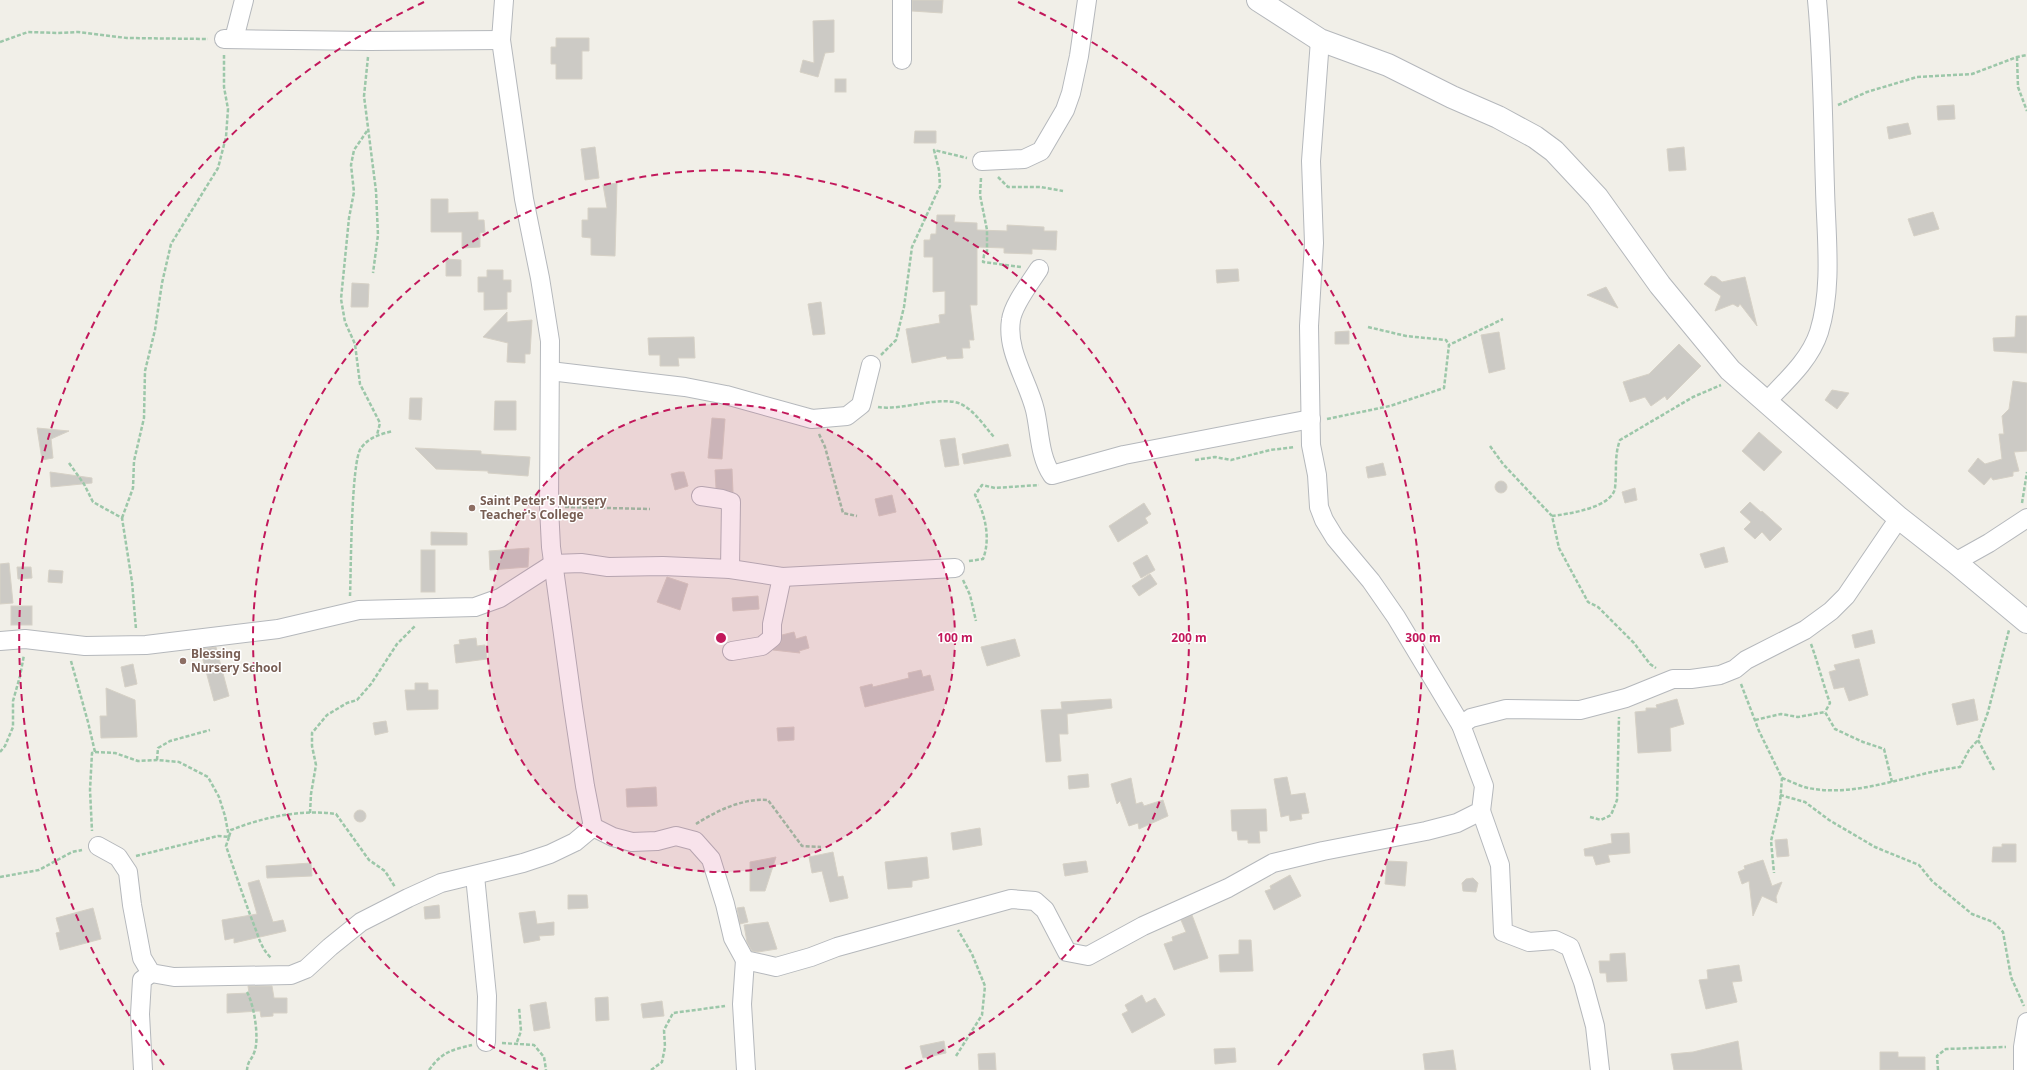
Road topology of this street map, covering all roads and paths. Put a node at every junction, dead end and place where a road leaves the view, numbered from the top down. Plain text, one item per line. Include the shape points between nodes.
1 (244, 0) edge
2 (504, 0) edge
3 (902, 0) edge
4 (1087, 0) edge
5 (1258, 0) edge
6 (1817, 0) edge
7 (229, 39) junction
8 (501, 40) junction
9 (1320, 40) junction
10 (369, 41) junction
11 (0, 42) edge
12 (2027, 55) edge
13 (2017, 57) junction
14 (902, 60) dead end
15 (2027, 111) edge
16 (1823, 112) junction
17 (367, 131) junction
18 (934, 150) dead end
19 (982, 161) joint
20 (1039, 269) joint
21 (373, 272) dead end
22 (1503, 319) dead end
23 (1368, 327) dead end
24 (1449, 345) junction
25 (871, 365) joint
26 (1730, 370) junction
27 (550, 371) junction
28 (1766, 402) junction
29 (861, 405) junction
30 (812, 419) junction
31 (1311, 419) junction
32 (393, 431) dead end
33 (377, 435) junction
34 (994, 436) dead end
35 (1311, 445) junction
36 (1490, 446) dead end
37 (1192, 460) dead end
38 (69, 463) dead end
39 (2027, 472) edge
40 (1045, 485) dead end
41 (701, 496) dead end
42 (549, 507) junction
43 (650, 509) dead end
44 (857, 516) dead end
45 (1552, 516) junction
46 (122, 518) junction
47 (1899, 518) junction
48 (2022, 522) edge
49 (1955, 562) junction
50 (553, 564) junction
51 (955, 568) junction
52 (730, 569) junction
53 (782, 577) junction
54 (428, 608) junction
55 (349, 612) junction
56 (2021, 616) edge
57 (976, 621) dead end
58 (1805, 630) junction
59 (25, 639) junction
60 (0, 641) edge
61 (67, 643) junction
62 (137, 645) junction
63 (732, 651) dead end
64 (1735, 669) junction
65 (1673, 679) junction
66 (1619, 700) junction
67 (1825, 712) junction
68 (1755, 720) junction
69 (1461, 725) junction
70 (210, 730) dead end
71 (1978, 740) junction
72 (0, 752) edge
73 (95, 752) junction
74 (157, 760) junction
75 (1994, 770) dead end
76 (1782, 778) junction
77 (1892, 782) junction
78 (1780, 795) junction
79 (1481, 811) junction
80 (310, 812) junction
81 (1590, 817) dead end
82 (593, 827) junction
83 (231, 830) junction
84 (676, 836) junction
85 (229, 837) junction
86 (98, 846) junction
87 (821, 847) dead end
88 (118, 857) junction
89 (1774, 873) dead end
90 (475, 876) junction
91 (0, 877) edge
92 (402, 901) junction
93 (949, 916) junction
94 (745, 960) junction
95 (151, 973) junction
96 (283, 975) junction
97 (234, 976) junction
98 (742, 1004) junction
99 (520, 1007) dead end
100 (2027, 1012) edge
101 (2027, 1022) edge
102 (486, 1042) joint
103 (2023, 1047) junction
104 (956, 1056) dead end
105 (143, 1070) edge
106 (247, 1070) edge
107 (429, 1070) edge
108 (546, 1070) edge
109 (651, 1070) edge
110 (746, 1070) edge
111 (1600, 1070) edge
112 (1938, 1070) edge
113 (2023, 1070) edge

1 - 7 street
2 - 8 street
3 - 14 street
4 - 19 street via 1071,93 1065,110 1041,151 1024,159
5 - 9 street
6 - 16 street
7 - 10 street
7 - 11 path via 127,38 78,32 28,32
7 - 46 path via 224,87 228,109 226,137 218,168 171,244 145,371 144,418 134,461 133,488
8 - 10 street
8 - 27 street via 524,199 550,341
9 - 26 street via 1388,65 1498,117 1535,137 1554,151 1597,197 1660,285
9 - 31 street via 1311,161 1314,242 1309,326
10 - 17 path via 364,96
12 - 13 path
13 - 15 path via 2018,87
13 - 16 path via 1972,74 1917,77 1867,92
16 - 28 street via 1827,266 1819,332 1798,368
17 - 21 path via 376,191 378,235
17 - 33 path via 354,150 351,165 354,192 341,299 345,322 355,344 360,384 380,423
18 - 25 path via 940,186 912,247 904,308 896,340
19 - 20 path via 980,195 987,230 987,251 983,262
20 - 31 street via 1011,318 1010,332 1012,345 1035,410 1046,466 1052,474 1118,457
22 - 24 path
23 - 24 path via 1406,336 1446,340
24 - 31 path via 1444,388 1390,406 1330,419
25 - 29 street
26 - 28 street
26 - 45 path via 1722,384 1693,397 1620,440 1616,450 1614,491 1607,499 1583,511
27 - 30 street via 706,391
27 - 42 street
28 - 47 street
29 - 30 street via 847,416
29 - 34 path via 889,409 943,402 960,403
30 - 44 path via 825,447 843,513
31 - 35 street
32 - 33 path
33 - 55 path via 360,448 354,471
35 - 37 path via 1270,450 1230,460
35 - 69 street via 1317,475 1319,507 1324,520 1396,617
36 - 45 path via 1503,464
38 - 46 path via 93,502
39 - 48 path
40 - 51 path via 995,488 982,485 975,495 985,523 988,540 986,550 983,559
41 - 52 street via 731,502
42 - 43 path
42 - 50 street
45 - 65 path via 1559,548 1588,602 1598,607 1634,643 1650,664
46 - 62 path via 132,582
47 - 49 street
47 - 58 street via 1846,596 1832,611
48 - 49 street
49 - 56 street
50 - 52 street
50 - 54 street via 500,598 475,607
50 - 82 street via 582,772
51 - 53 street
51 - 57 path via 970,595
52 - 53 street
53 - 63 street via 772,624 772,638 762,646
54 - 55 street
54 - 80 path via 357,700 328,715 312,733 316,765
55 - 62 street via 278,629
56 - 71 path via 2001,657 1988,712
58 - 64 street via 1746,660
58 - 67 path via 1830,703
59 - 60 street
59 - 61 street
59 - 72 path via 20,676 13,701 14,727
61 - 62 street via 85,646
61 - 73 path
64 - 65 street via 1720,675
64 - 68 path
65 - 66 street
66 - 69 street via 1580,710 1506,709 1471,718
66 - 81 path via 1617,800 1611,815 1601,820
67 - 68 path via 1798,717 1781,714
67 - 77 path via 1835,729 1884,749
68 - 76 path
69 - 79 street via 1484,786
70 - 74 path via 170,741 158,748
71 - 75 path
71 - 77 path via 1960,766
73 - 74 path via 115,753 138,761
73 - 86 path via 92,753 90,790 92,837
74 - 85 path via 179,762 208,777 219,797
76 - 77 path via 1807,788 1844,790
76 - 78 path
78 - 89 path via 1771,841
78 - 100 path via 1805,802 1829,820 1876,847 1919,865 1932,881 1972,914 1993,922 2004,932 2011,977
79 - 93 street via 1457,823 1426,831 1323,851 1273,864 1228,888 1143,926 1088,956 1067,952 1045,910 1035,901 1011,899
79 - 111 street via 1500,864 1503,932 1529,942 1555,940 1570,946 1595,1026
80 - 83 path via 264,819
80 - 92 path via 336,814 369,860 389,876
82 - 84 street via 613,837 632,842 657,841
82 - 90 street via 575,842 550,854
83 - 85 path
83 - 96 path via 226,846 245,903 264,951
84 - 87 path via 711,814 754,799 768,800 802,846
84 - 94 street via 695,841 711,859 733,938
85 - 88 path via 218,836 136,856
86 - 88 street
86 - 91 path via 72,852 40,870
88 - 95 street via 128,872 142,958
90 - 92 street via 441,883
90 - 102 street via 488,996
92 - 96 street via 361,922 306,969
93 - 94 street via 837,947 776,968
93 - 104 path via 972,954 985,986 982,1015
94 - 98 street
95 - 97 street via 174,977
95 - 105 street via 142,980 140,1014
96 - 97 street
97 - 106 path via 249,996 256,1033 255,1049 248,1061
98 - 109 path via 674,1014 664,1030 665,1047 662,1062
98 - 110 street
99 - 108 path via 521,1031 517,1042 534,1045 544,1057
101 - 103 street
102 - 107 path via 448,1052 437,1058
103 - 112 path via 1946,1049 1937,1056
103 - 113 street

